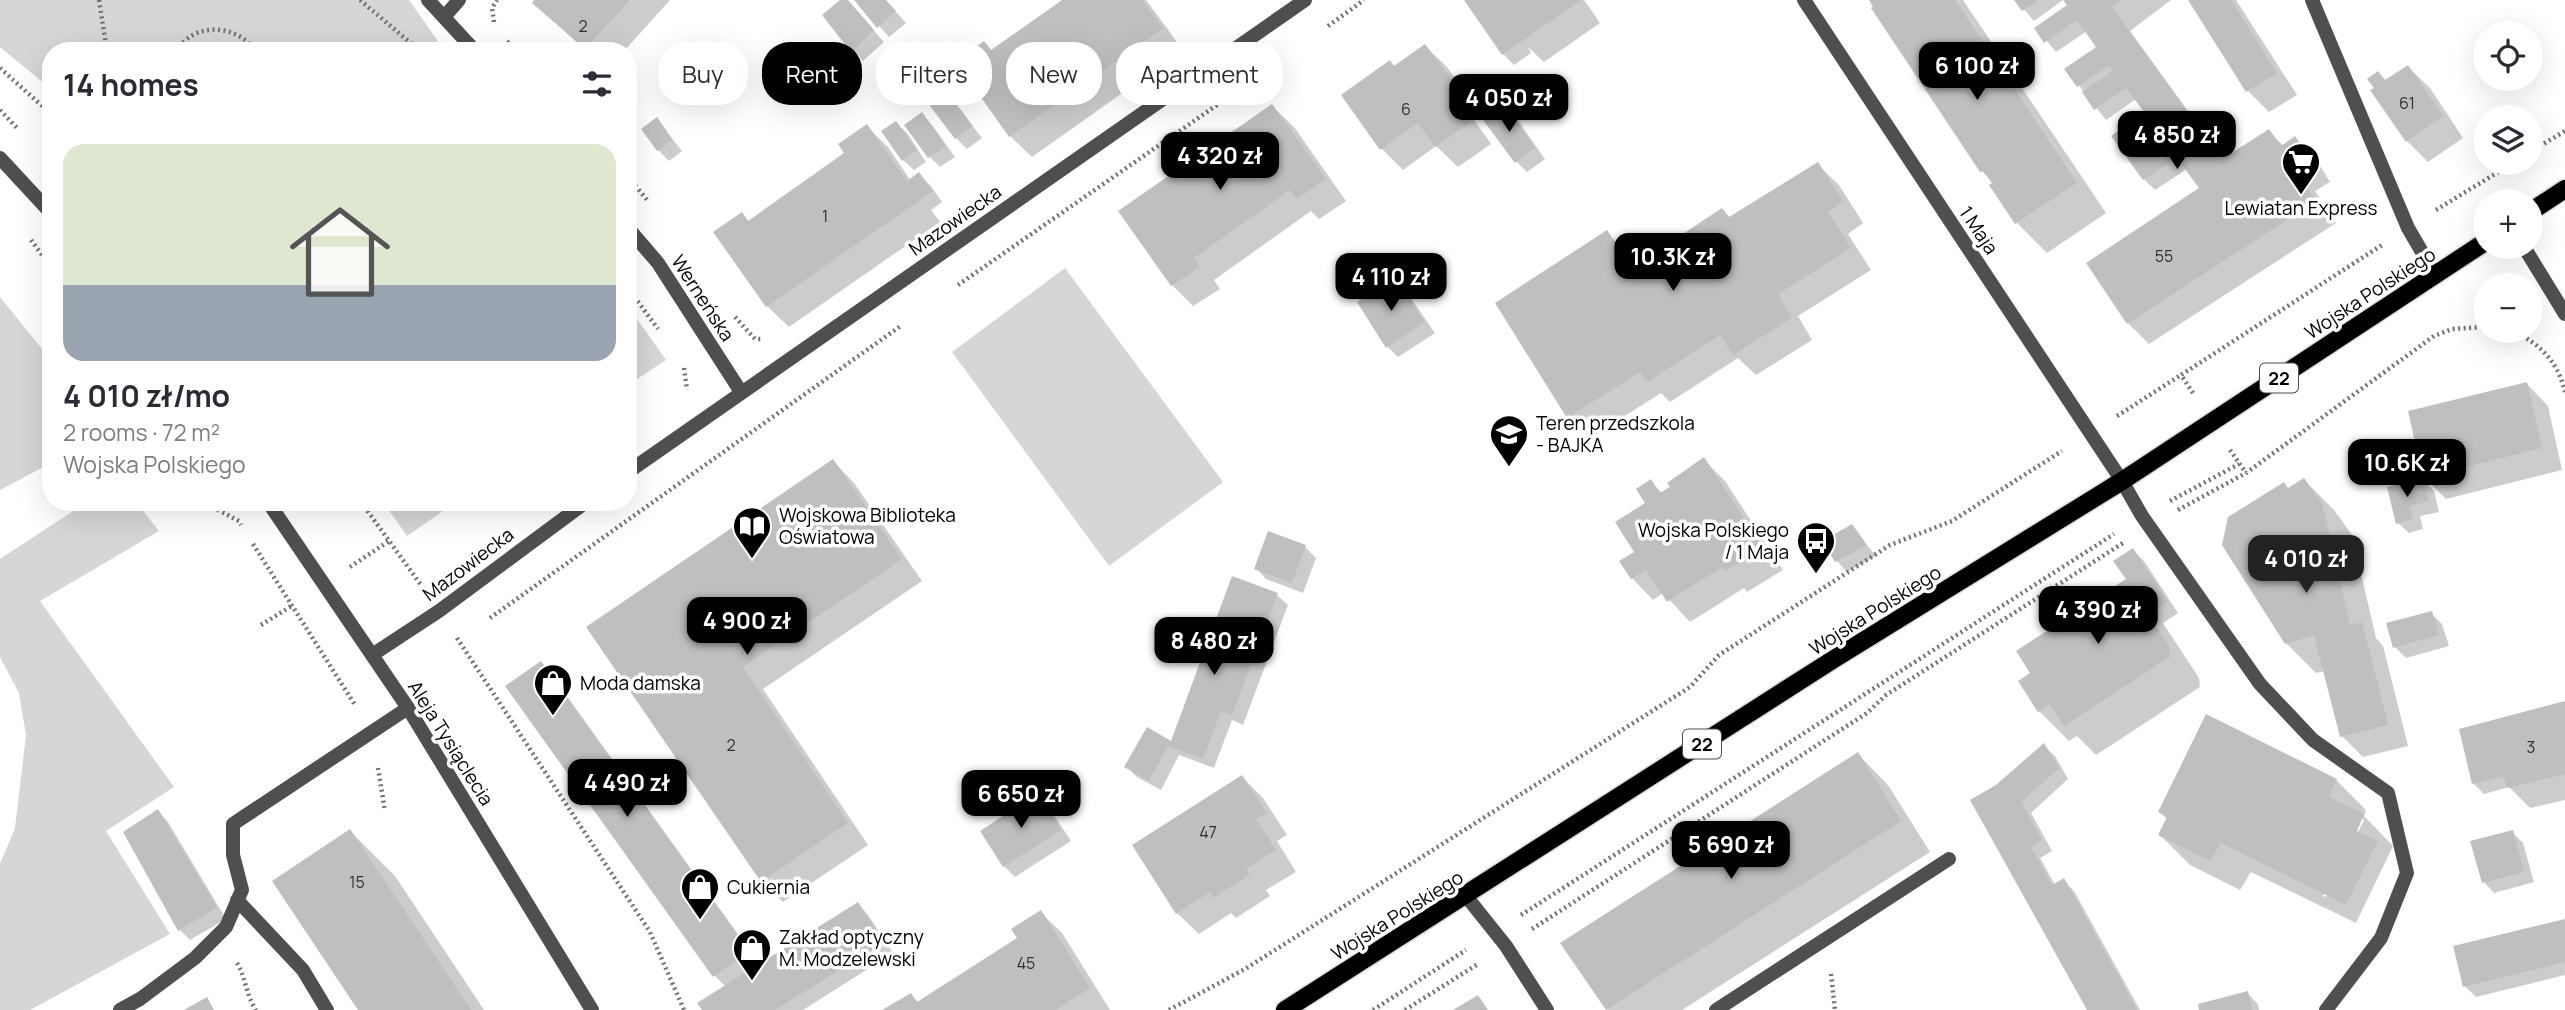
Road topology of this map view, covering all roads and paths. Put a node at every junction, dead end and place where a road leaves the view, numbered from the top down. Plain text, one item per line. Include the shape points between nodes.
1 (99, 0) edge
2 (360, 0) edge
3 (428, 0) edge
4 (460, 0) edge
5 (1305, 0) edge
6 (1364, 0) edge
7 (1804, 0) edge
8 (2312, 0) edge
9 (445, 16) junction
10 (1322, 31) dead end
11 (106, 42) edge
12 (185, 42) edge
13 (250, 42) edge
14 (409, 42) edge
15 (467, 42) edge
16 (0, 68) edge
17 (1217, 105) edge
18 (42, 106) edge
19 (2565, 131) edge
20 (2543, 144) edge
21 (0, 158) edge
22 (2493, 175) edge
23 (637, 188) edge
24 (2565, 189) edge
25 (42, 203) edge
26 (2543, 203) edge
27 (650, 205) dead end
28 (2407, 228) junction
29 (637, 238) edge
30 (2473, 250) edge
31 (2531, 259) edge
32 (2436, 276) junction
33 (948, 292) dead end
34 (637, 300) edge
35 (729, 309) dead end
36 (2565, 314) edge
37 (904, 324) dead end
38 (2473, 328) edge
39 (660, 331) dead end
40 (769, 340) dead end
41 (2534, 343) edge
42 (683, 364) dead end
43 (2181, 375) dead end
44 (741, 392) junction
45 (2565, 392) edge
46 (687, 395) dead end
47 (2091, 432) junction
48 (2239, 464) dead end
49 (637, 466) edge
50 (2122, 481) junction
51 (220, 511) edge
52 (274, 511) edge
53 (367, 511) edge
54 (574, 511) edge
55 (2146, 521) junction
56 (245, 532) dead end
57 (252, 542) dead end
58 (439, 611) junction
59 (480, 625) dead end
60 (469, 633) dead end
61 (458, 641) junction
62 (372, 654) junction
63 (408, 708) junction
64 (373, 733) junction
65 (385, 811) dead end
66 (1950, 859) dead end
67 (1466, 896) junction
68 (237, 900) junction
69 (1495, 932) junction
70 (1506, 946) junction
71 (233, 957) dead end
72 (120, 1010) edge
73 (256, 1010) edge
74 (327, 1010) edge
75 (592, 1010) edge
76 (684, 1010) edge
77 (1169, 1010) edge
78 (1285, 1010) edge
79 (1373, 1010) edge
80 (1405, 1010) edge
81 (1546, 1010) edge
82 (1716, 1010) edge
83 (2326, 1010) edge

1 - 11 path
2 - 14 path
3 - 9 street
4 - 9 street
5 - 44 street, Mazowiecka
6 - 10 path
7 - 47 street, 1 Maja
8 - 28 street
9 - 15 street
12 - 13 path via 205,30 220,29
16 - 18 path
17 - 33 path
19 - 20 path
21 - 25 street
22 - 28 path
23 - 27 path
24 - 26 main road
28 - 32 street
29 - 44 street, Werneńska via 659,263
30 - 32 main road, Wojska Polskiego / 22
31 - 36 street
32 - 50 main road, Wojska Polskiego / 22
34 - 39 path
35 - 40 path via 755,339
37 - 59 path
38 - 55 path via 2434,336 2246,473
41 - 45 path via 2547,353
42 - 46 path
43 - 47 path
44 - 49 street, Mazowiecka
47 - 50 street, 1 Maja
47 - 77 path via 1952,521 1890,545 1719,654 1690,687 1245,969
48 - 55 path
50 - 55 street, 1 Maja
50 - 67 main road, Wojska Polskiego / 22 via 1834,659
51 - 56 path via 239,521
52 - 62 street, Aleja Tysiąclecia
53 - 58 path
54 - 58 street, Mazowiecka
55 - 69 path
55 - 70 path via 1886,695 1867,713
55 - 83 street, 1 Maja via 2260,684 2313,740 2388,793 2407,873 2381,938
57 - 64 path
58 - 61 path
58 - 62 street, Mazowiecka
60 - 61 path
61 - 76 path via 650,932
62 - 63 street, Aleja Tysiąclecia
63 - 64 street
63 - 75 street, Aleja Tysiąclecia
64 - 65 path
64 - 68 street via 233,824 233,855 242,890
66 - 82 street
67 - 69 street
67 - 78 main road, Wojska Polskiego / 22
68 - 72 street via 226,927 187,964
68 - 74 street via 303,970
69 - 70 street
69 - 79 path
70 - 80 path
70 - 81 street
71 - 73 path

